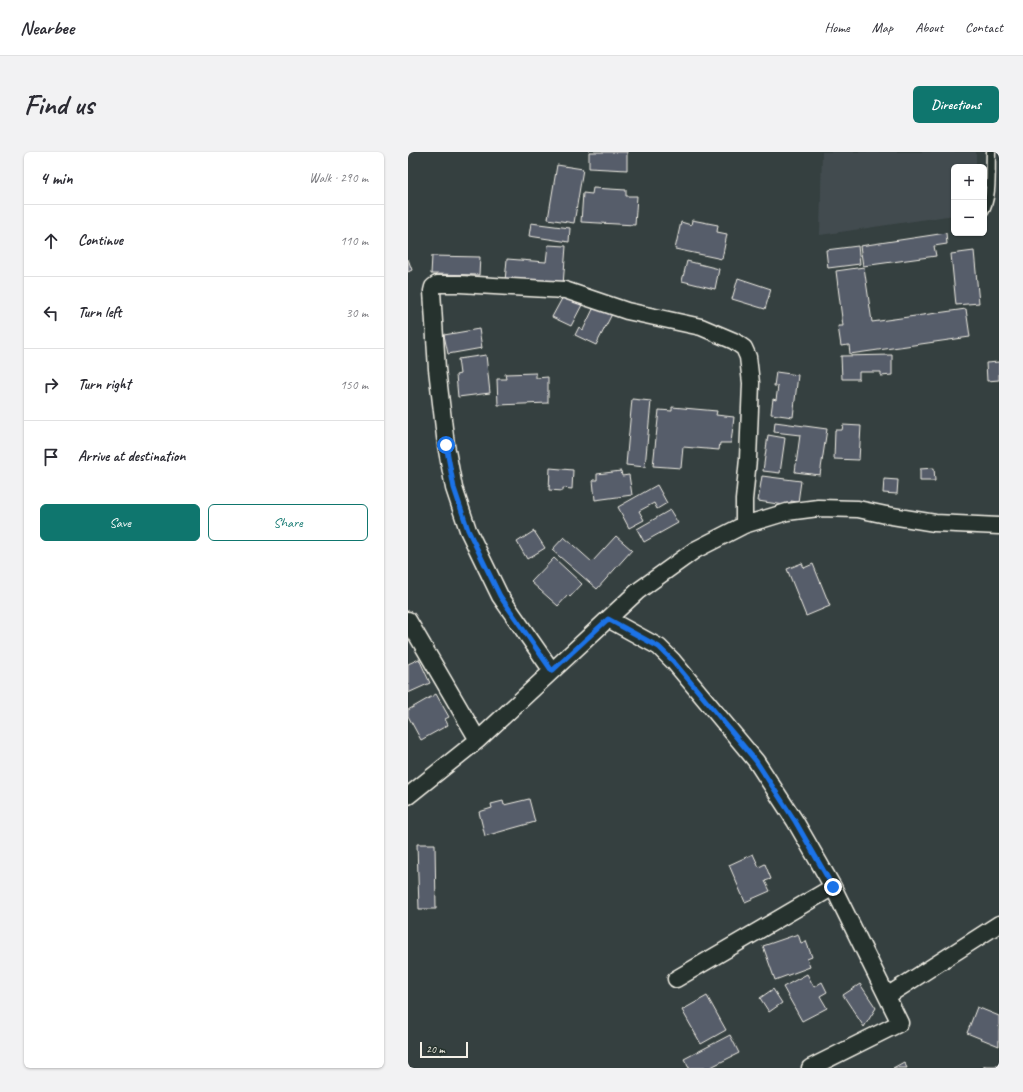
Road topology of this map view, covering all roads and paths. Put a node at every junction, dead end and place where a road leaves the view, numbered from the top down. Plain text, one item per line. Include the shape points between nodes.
1 (991, 152) edge
2 (987, 204) edge
3 (744, 525) junction
4 (999, 526) edge
5 (608, 619) junction
6 (408, 620) edge
7 (552, 671) junction
8 (478, 740) junction
9 (408, 796) edge
10 (833, 887) junction
11 (999, 924) edge
12 (676, 979) dead end
13 (887, 996) junction
14 (810, 1068) edge

1 - 2 lane via 990,197
3 - 4 street via 787,512 818,508 858,509 935,523
3 - 5 street via 695,550 638,591
3 - 7 street via 751,383 744,348 701,327 627,311 565,290 460,284 433,286 437,369 454,488 468,530 500,596
5 - 7 street
5 - 10 street via 659,647 673,661 756,761
6 - 8 street
7 - 8 street
8 - 9 street
10 - 12 street
10 - 13 street
11 - 13 street
13 - 14 street via 900,1023

